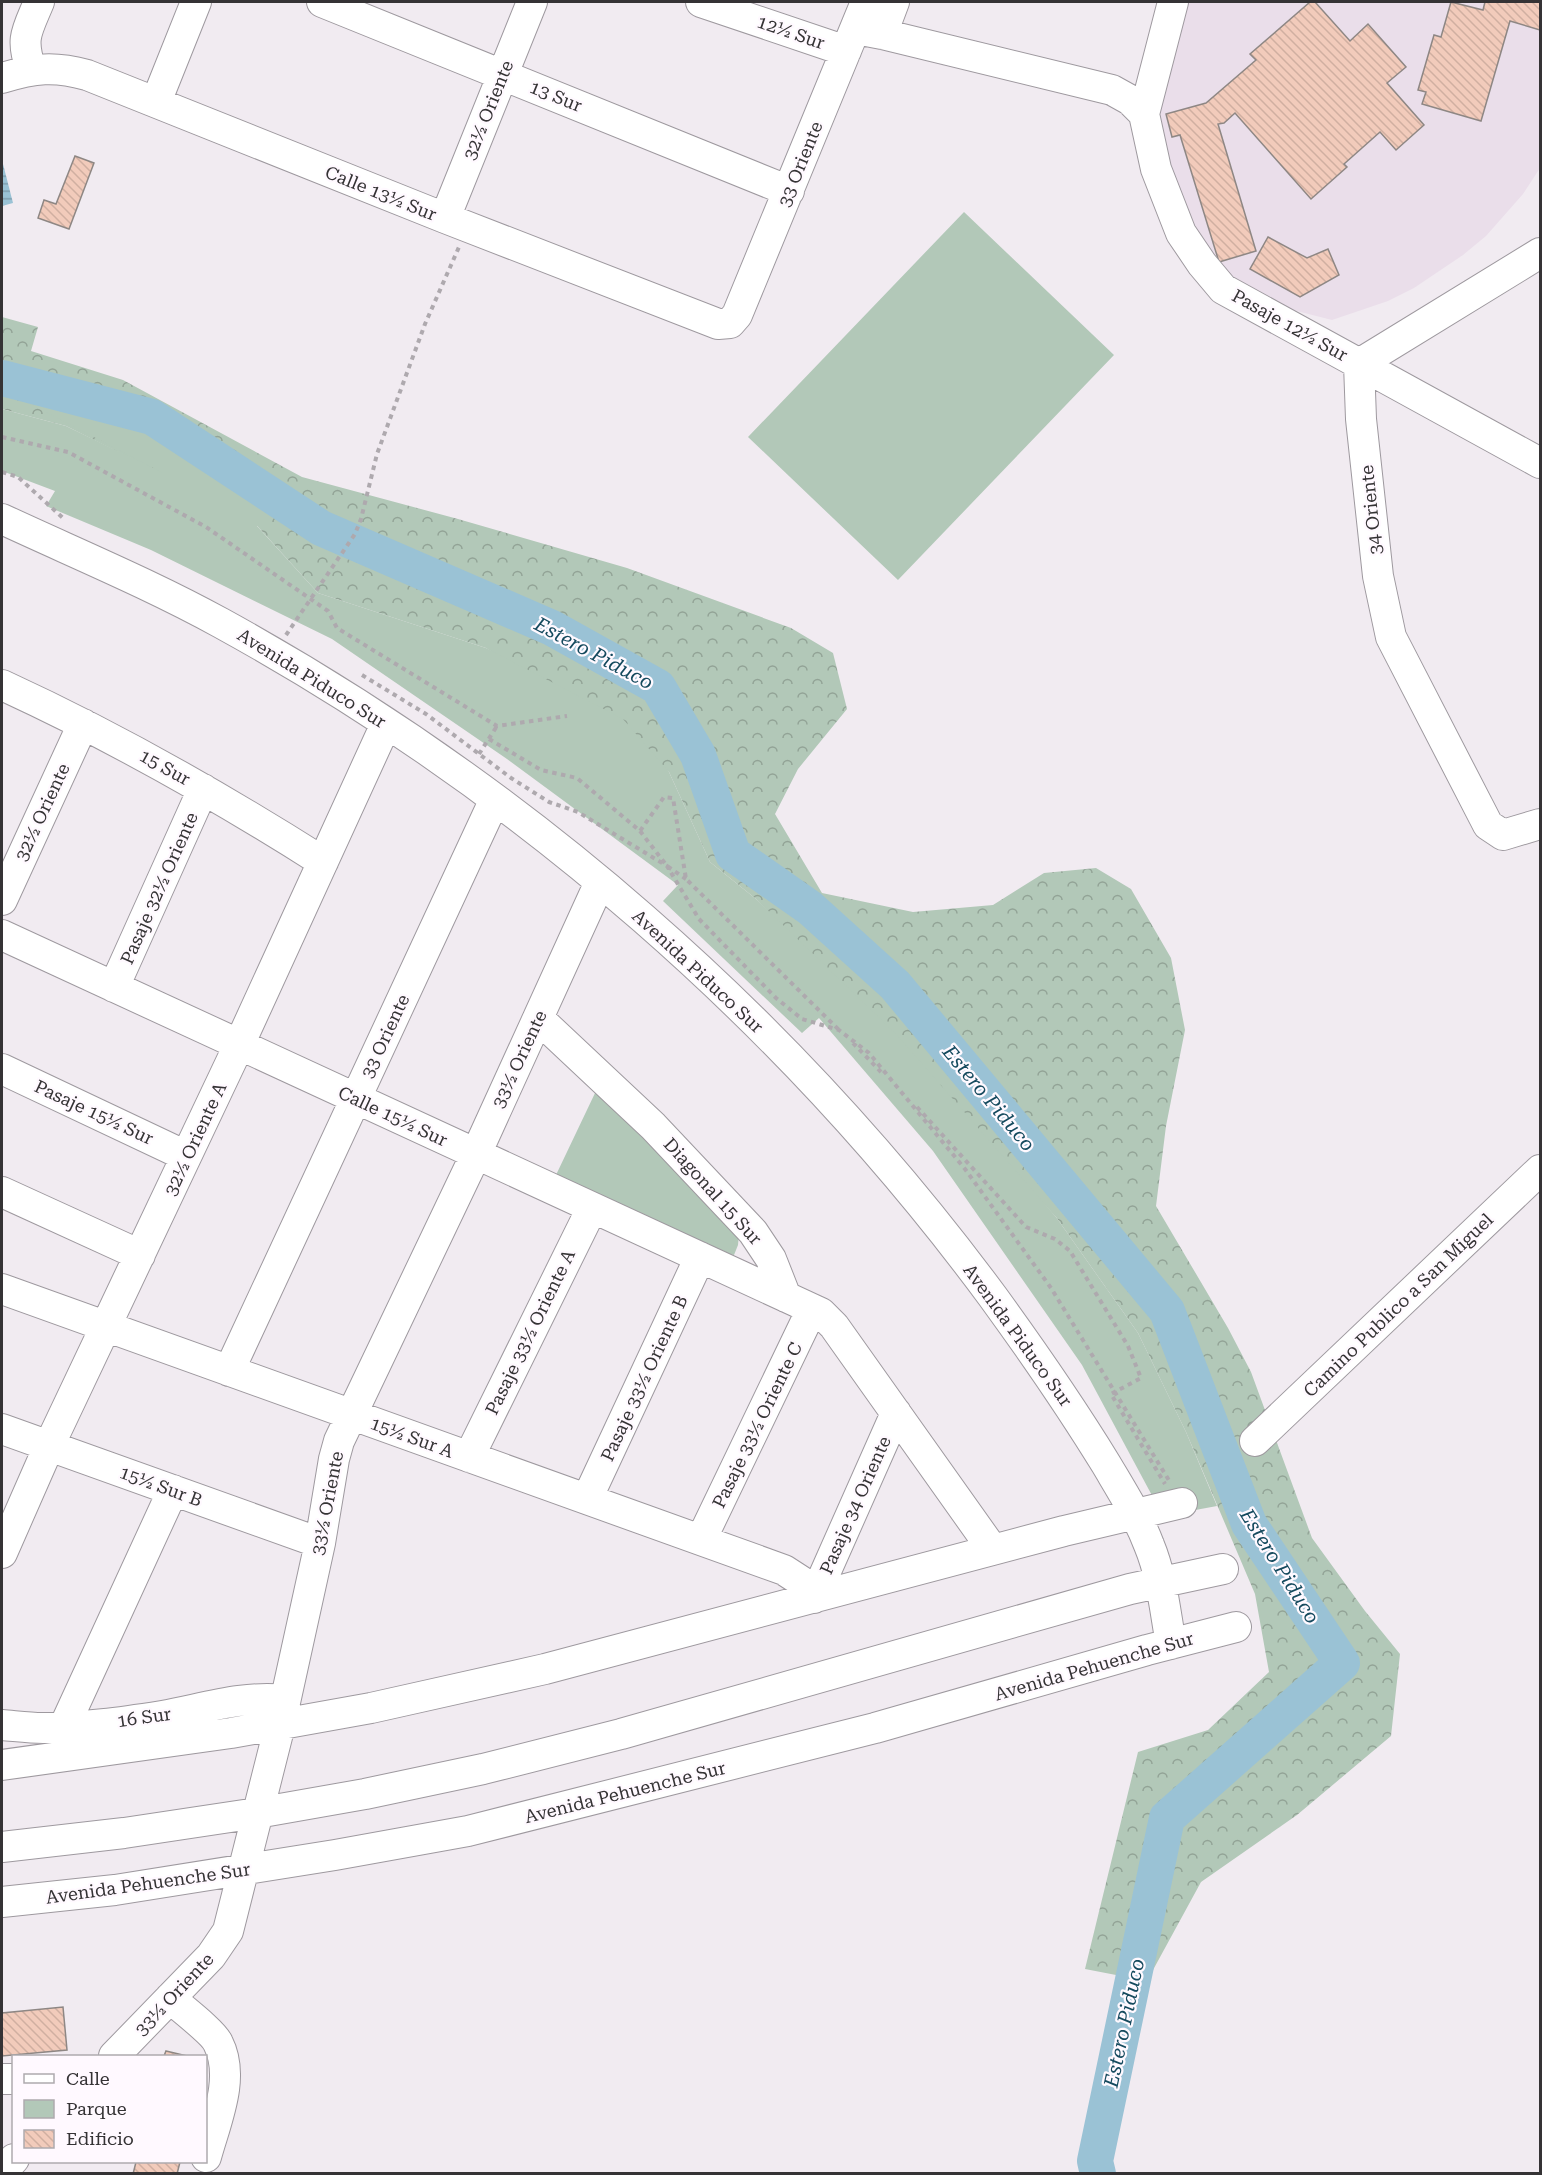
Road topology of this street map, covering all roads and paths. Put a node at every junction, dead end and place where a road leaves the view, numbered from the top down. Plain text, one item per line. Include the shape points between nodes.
1 (39, 2) edge
2 (196, 2) edge
3 (322, 2) edge
4 (532, 2) edge
5 (701, 2) edge
6 (866, 2) edge
7 (894, 2) edge
8 (1173, 2) edge
9 (861, 38) junction
10 (31, 69) junction
11 (502, 75) junction
12 (2, 78) edge
13 (156, 102) junction
14 (1144, 114) junction
15 (789, 191) junction
16 (456, 223) junction
17 (1540, 253) edge
18 (730, 323) joint
19 (1359, 364) junction
20 (2, 437) edge
21 (1540, 463) edge
22 (2, 519) edge
23 (310, 598) junction
24 (277, 654) junction
25 (2, 684) edge
26 (567, 717) dead end
27 (83, 724) junction
28 (386, 724) junction
29 (496, 726) junction
30 (489, 739) junction
31 (465, 778) junction
32 (203, 789) junction
33 (495, 799) junction
34 (1540, 824) edge
35 (640, 831) junction
36 (323, 862) junction
37 (686, 879) junction
38 (600, 882) junction
39 (2, 900) edge
40 (2, 935) edge
41 (114, 987) junction
42 (538, 1018) junction
43 (239, 1045) junction
44 (2, 1069) edge
45 (355, 1099) junction
46 (476, 1154) junction
47 (186, 1156) junction
48 (1540, 1170) edge
49 (2, 1192) edge
50 (592, 1208) junction
51 (140, 1255) junction
52 (700, 1257) junction
53 (2, 1289) edge
54 (786, 1297) junction
55 (813, 1309) junction
56 (106, 1327) junction
57 (229, 1371) junction
58 (896, 1413) junction
59 (353, 1415) junction
60 (2, 1429) edge
61 (1255, 1441) dead end
62 (49, 1446) junction
63 (469, 1457) junction
64 (173, 1490) junction
65 (587, 1499) junction
66 (1180, 1504) joint
67 (1136, 1514) junction
68 (701, 1540) junction
69 (320, 1543) junction
70 (993, 1550) junction
71 (2, 1553) edge
72 (1223, 1569) dead end
73 (1160, 1583) junction
74 (814, 1598) junction
75 (1236, 1627) dead end
76 (1171, 1644) junction
77 (282, 1712) junction
78 (2, 1725) edge
79 (64, 1727) junction
80 (2, 1765) edge
81 (257, 1814) junction
82 (2, 1847) edge
83 (244, 1869) junction
84 (2, 1902) edge
85 (170, 1998) junction
86 (115, 2055) edge
87 (207, 2152) edge

1 - 10 street via 24,41
2 - 13 street
3 - 11 street, 13 Sur
4 - 11 street, 32½ Oriente
5 - 9 street, 12½ Sur
6 - 9 street, 33 Oriente
7 - 9 street, 33 Oriente
8 - 14 street
9 - 14 street via 1112,90
9 - 15 street, 33 Oriente
10 - 12 street, Calle 13½ Sur
10 - 13 street, Calle 13½ Sur via 65,69
11 - 15 street, 13 Sur
11 - 16 street, 32½ Oriente
13 - 16 street, Calle 13½ Sur
14 - 19 street, Pasaje 12½ Sur via 1156,169 1180,233 1202,264 1224,289
15 - 18 street, 33 Oriente via 737,315
16 - 18 street, Calle 13½ Sur via 718,324
16 - 23 path via 425,324 377,454 361,519 355,534
17 - 19 street
19 - 21 street, Pasaje 12½ Sur
19 - 34 street, 34 Oriente via 1378,576 1391,637 1488,825 1503,835
20 - 23 path via 68,452 206,527
22 - 24 street, Avenida Piduco Sur via 164,593
23 - 24 path
23 - 29 path via 328,611 337,628
24 - 28 street, Avenida Piduco Sur
25 - 27 street, 15 Sur
26 - 29 path
27 - 32 street, 15 Sur
27 - 39 street, 32½ Oriente
28 - 31 street, Avenida Piduco Sur
28 - 36 street, 32½ Oriente A
29 - 30 path
30 - 31 path
30 - 35 path via 541,770 577,778
31 - 33 street, Avenida Piduco Sur
32 - 36 street, 15 Sur
32 - 41 street, Pasaje 32½ Oriente
33 - 38 street, Avenida Piduco Sur
33 - 45 street, 33 Oriente
35 - 37 path via 667,866
35 - 37 path via 664,797 673,798
36 - 43 street, 32½ Oriente A
37 - 66 path via 935,1125 1026,1227 1055,1239 1070,1251 1128,1346 1140,1378 1111,1394
38 - 42 street, 33½ Oriente
38 - 67 street, Avenida Piduco Sur via 763,1030 899,1179 1028,1346
40 - 41 street, Calle 15½ Sur
41 - 43 street, Calle 15½ Sur
42 - 46 street, 33½ Oriente
42 - 54 street, Diagonal 15 Sur via 653,1126 753,1232 771,1259
43 - 45 street, Calle 15½ Sur
43 - 47 street, 32½ Oriente A
44 - 47 street, Pasaje 15½ Sur
45 - 46 street, Calle 15½ Sur
45 - 57 street, 33 Oriente
46 - 50 street, Calle 15½ Sur
46 - 59 street, 33½ Oriente
47 - 51 street, 32½ Oriente A
48 - 61 street, Camino Publico a San Miguel
49 - 51 street
50 - 52 street, Calle 15½ Sur
50 - 63 street, Pasaje 33½ Oriente A
51 - 56 street, 32½ Oriente A
52 - 54 street, Calle 15½ Sur
52 - 65 street, Pasaje 33½ Oriente B
53 - 56 street, 15½ Sur A
54 - 55 street
55 - 58 street via 834,1326
55 - 68 street, Pasaje 33½ Oriente C
56 - 57 street, 15½ Sur A
56 - 62 street, 32½ Oriente A
57 - 59 street, 15½ Sur A
58 - 70 street
58 - 74 street, Pasaje 34 Oriente
59 - 63 street, 15½ Sur A
59 - 69 street, 33½ Oriente via 334,1459
60 - 62 street, 15½ Sur B
62 - 64 street, 15½ Sur B
62 - 71 street, 32½ Oriente A
63 - 65 street, 15½ Sur A
64 - 69 street, 15½ Sur B
64 - 79 street
65 - 68 street, 15½ Sur A
66 - 67 street
67 - 70 street
67 - 73 street, Avenida Piduco Sur
68 - 74 street, 15½ Sur A via 793,1574
69 - 77 street, 33½ Oriente
70 - 74 street
72 - 73 street
73 - 76 street, Avenida Piduco Sur
73 - 81 street via 610,1737 472,1771
74 - 77 street via 545,1669 371,1708
75 - 76 street, Avenida Pehuenche Sur
76 - 83 street, Avenida Pehuenche Sur via 875,1728 479,1828
77 - 79 street, 16 Sur via 267,1698
77 - 80 street via 231,1733
77 - 81 street, 33½ Oriente
78 - 79 street, 16 Sur
81 - 82 street
81 - 83 street, 33½ Oriente
83 - 84 street, Avenida Pehuenche Sur via 115,1890
83 - 85 street, 33½ Oriente via 228,1930 211,1956
85 - 86 street, 33½ Oriente
85 - 87 street via 218,2041 225,2066 224,2088

